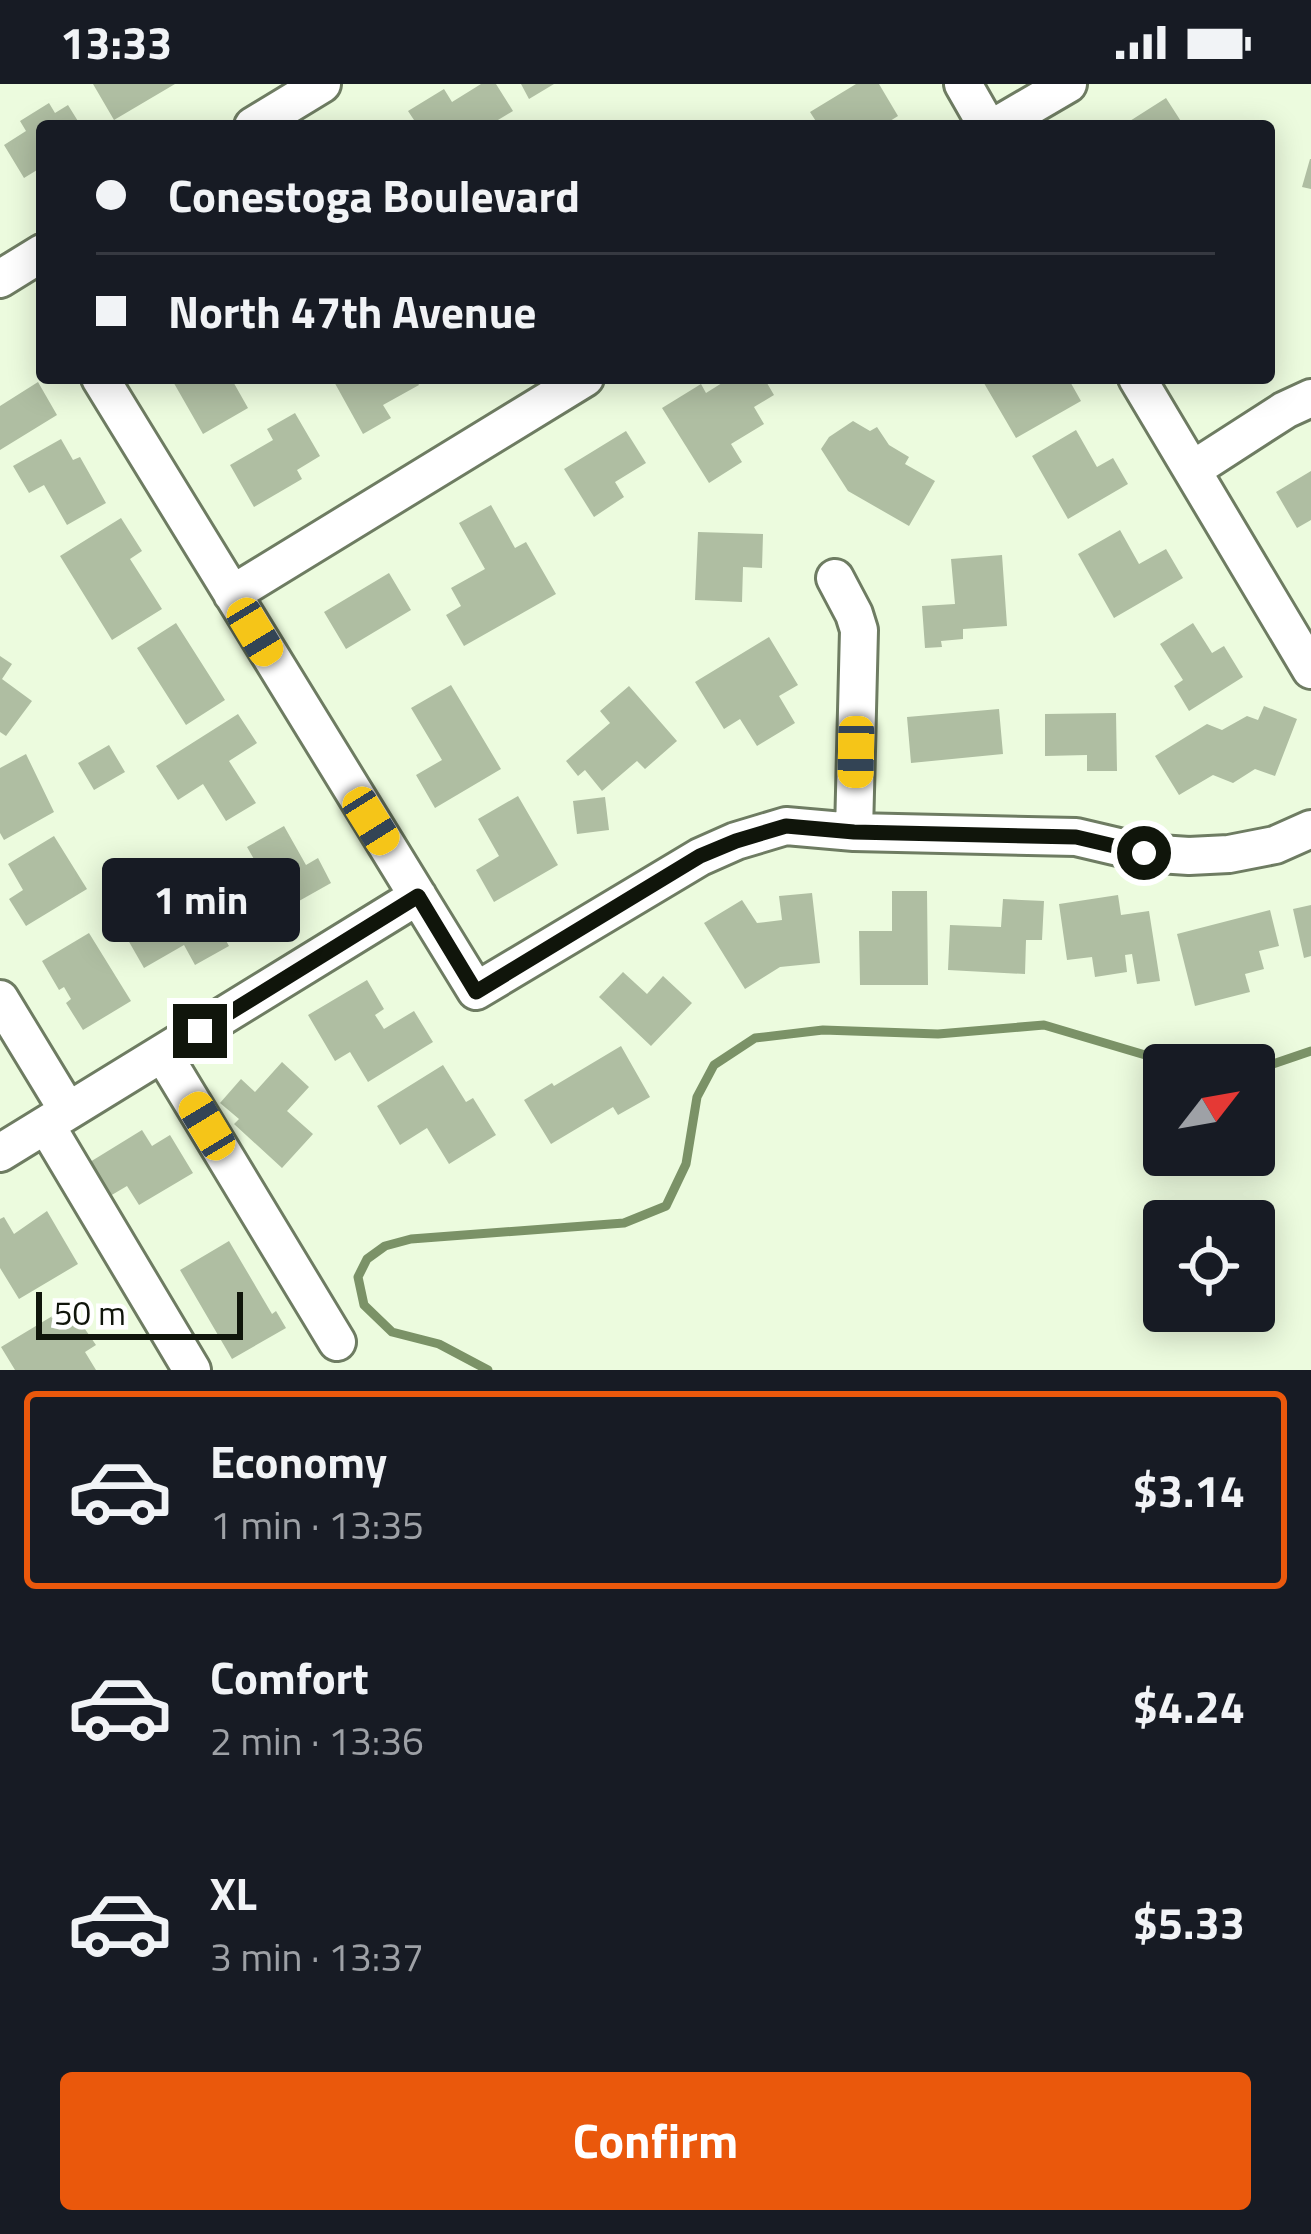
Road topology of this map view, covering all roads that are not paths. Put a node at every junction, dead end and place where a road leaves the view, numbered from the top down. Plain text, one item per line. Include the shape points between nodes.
1 (962, 84) edge
2 (1068, 84) edge
3 (312, 86) edge
4 (262, 120) edge
5 (988, 120) edge
6 (1003, 120) edge
7 (104, 384) edge
8 (575, 384) edge
9 (1141, 384) edge
10 (1311, 398) edge
11 (1192, 470) junction
12 (835, 578) dead end
13 (232, 594) junction
14 (1311, 670) edge
15 (1311, 830) edge
16 (854, 832) junction
17 (418, 896) junction
18 (0, 999) edge
19 (163, 1054) junction
20 (57, 1118) junction
21 (0, 1153) edge
22 (337, 1342) dead end
23 (192, 1370) edge

1 - 5 street
2 - 6 street
3 - 4 street
7 - 13 street
8 - 13 street
9 - 11 street
10 - 11 street
11 - 14 street
12 - 16 street via 859,630
13 - 17 street
15 - 16 street via 1275,845 1190,856 1076,837
16 - 17 street via 786,826 700,856 476,992
17 - 19 street
18 - 20 street
19 - 20 street
19 - 22 street
20 - 21 street
20 - 23 street

